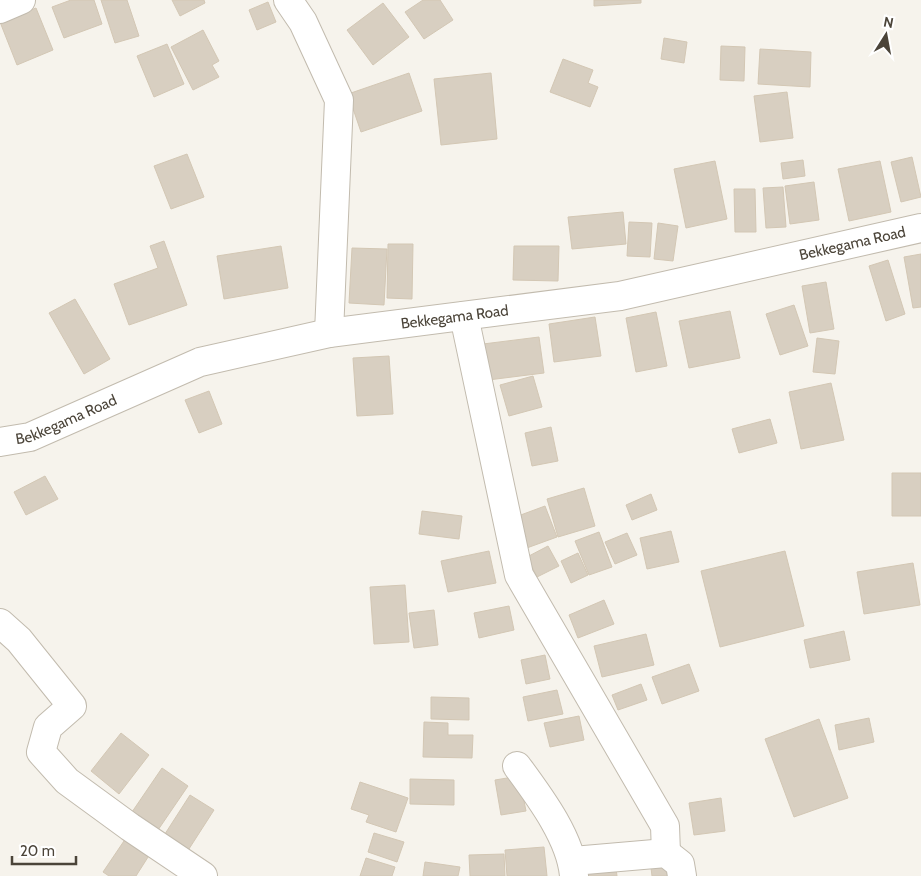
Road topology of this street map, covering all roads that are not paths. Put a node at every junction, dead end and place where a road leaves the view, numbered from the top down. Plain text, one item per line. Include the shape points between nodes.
1 (21, 0) edge
2 (288, 0) edge
3 (0, 10) edge
4 (921, 228) edge
5 (464, 316) junction
6 (329, 332) junction
7 (30, 437) junction
8 (0, 442) edge
9 (0, 453) edge
10 (0, 623) edge
11 (517, 766) dead end
12 (666, 853) junction
13 (574, 869) edge
14 (203, 876) edge
15 (682, 876) edge

1 - 3 street
2 - 6 street via 303,22 339,100
4 - 5 street, Bekkegama Road via 620,296
5 - 6 street, Bekkegama Road
5 - 12 street via 519,575 665,826
6 - 7 street, Bekkegama Road via 200,362
7 - 8 street, Bekkegama Road
7 - 9 street
10 - 14 street via 19,640 72,706 48,727 41,752 67,781
11 - 13 street via 546,804
12 - 13 street
12 - 15 street via 680,864

